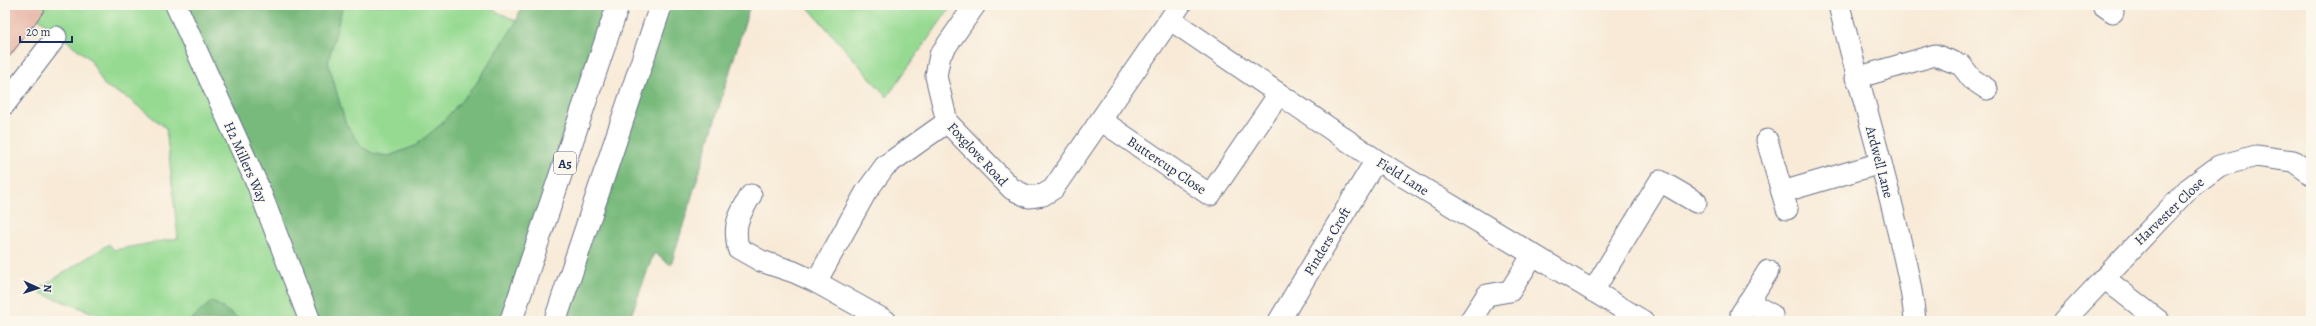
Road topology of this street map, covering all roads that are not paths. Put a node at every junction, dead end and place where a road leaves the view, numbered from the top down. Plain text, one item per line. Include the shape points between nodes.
1 (176, 5) edge
2 (618, 5) edge
3 (661, 5) edge
4 (975, 5) edge
5 (1839, 5) edge
6 (1176, 13) edge
7 (56, 37) dead end
8 (1856, 78) junction
9 (1987, 89) dead end
10 (1279, 94) junction
11 (5, 104) edge
12 (1102, 121) junction
13 (947, 122) junction
14 (1767, 140) dead end
15 (1376, 160) junction
16 (1881, 163) junction
17 (2311, 174) edge
18 (751, 195) dead end
19 (1696, 202) dead end
20 (1533, 255) junction
21 (1768, 271) dead end
22 (2104, 278) junction
23 (816, 282) junction
24 (1593, 291) junction
25 (1772, 315) dead end
26 (310, 321) edge
27 (511, 321) edge
28 (555, 321) edge
29 (886, 321) edge
30 (1279, 321) edge
31 (1470, 321) edge
32 (1643, 321) edge
33 (1915, 321) edge
34 (2064, 321) edge
35 (2159, 321) edge

1 - 26 street, H2 Millers Way via 258,186
2 - 27 highway, A5
3 - 28 highway
4 - 13 street, Foxglove Road via 940,55 936,76 940,102
5 - 8 street, Ardwell Lane
6 - 10 street, Field Lane
6 - 12 street, Foxglove Road
7 - 11 street
8 - 9 street via 1935,55 1961,65 1972,79
8 - 16 street, Ardwell Lane
10 - 12 street, Buttercup Close via 1210,195
10 - 15 street, Field Lane
12 - 13 street, Foxglove Road via 1053,189 1043,195 1029,198 1012,189
13 - 23 street via 885,166 866,192
14 - 16 street via 1785,200
15 - 20 street, Field Lane
15 - 30 street, Pinders Croft
16 - 33 street, Ardwell Lane via 1912,290
17 - 22 street, Harvester Close via 2293,161 2256,156 2219,166 2188,189
18 - 23 street via 734,231 738,248 761,261
19 - 24 street via 1660,181
20 - 24 street, Field Lane
20 - 31 street via 1510,291 1487,295
21 - 25 street via 1745,308
22 - 34 street, Harvester Close
22 - 35 street
23 - 29 street
24 - 32 street, Field Lane

